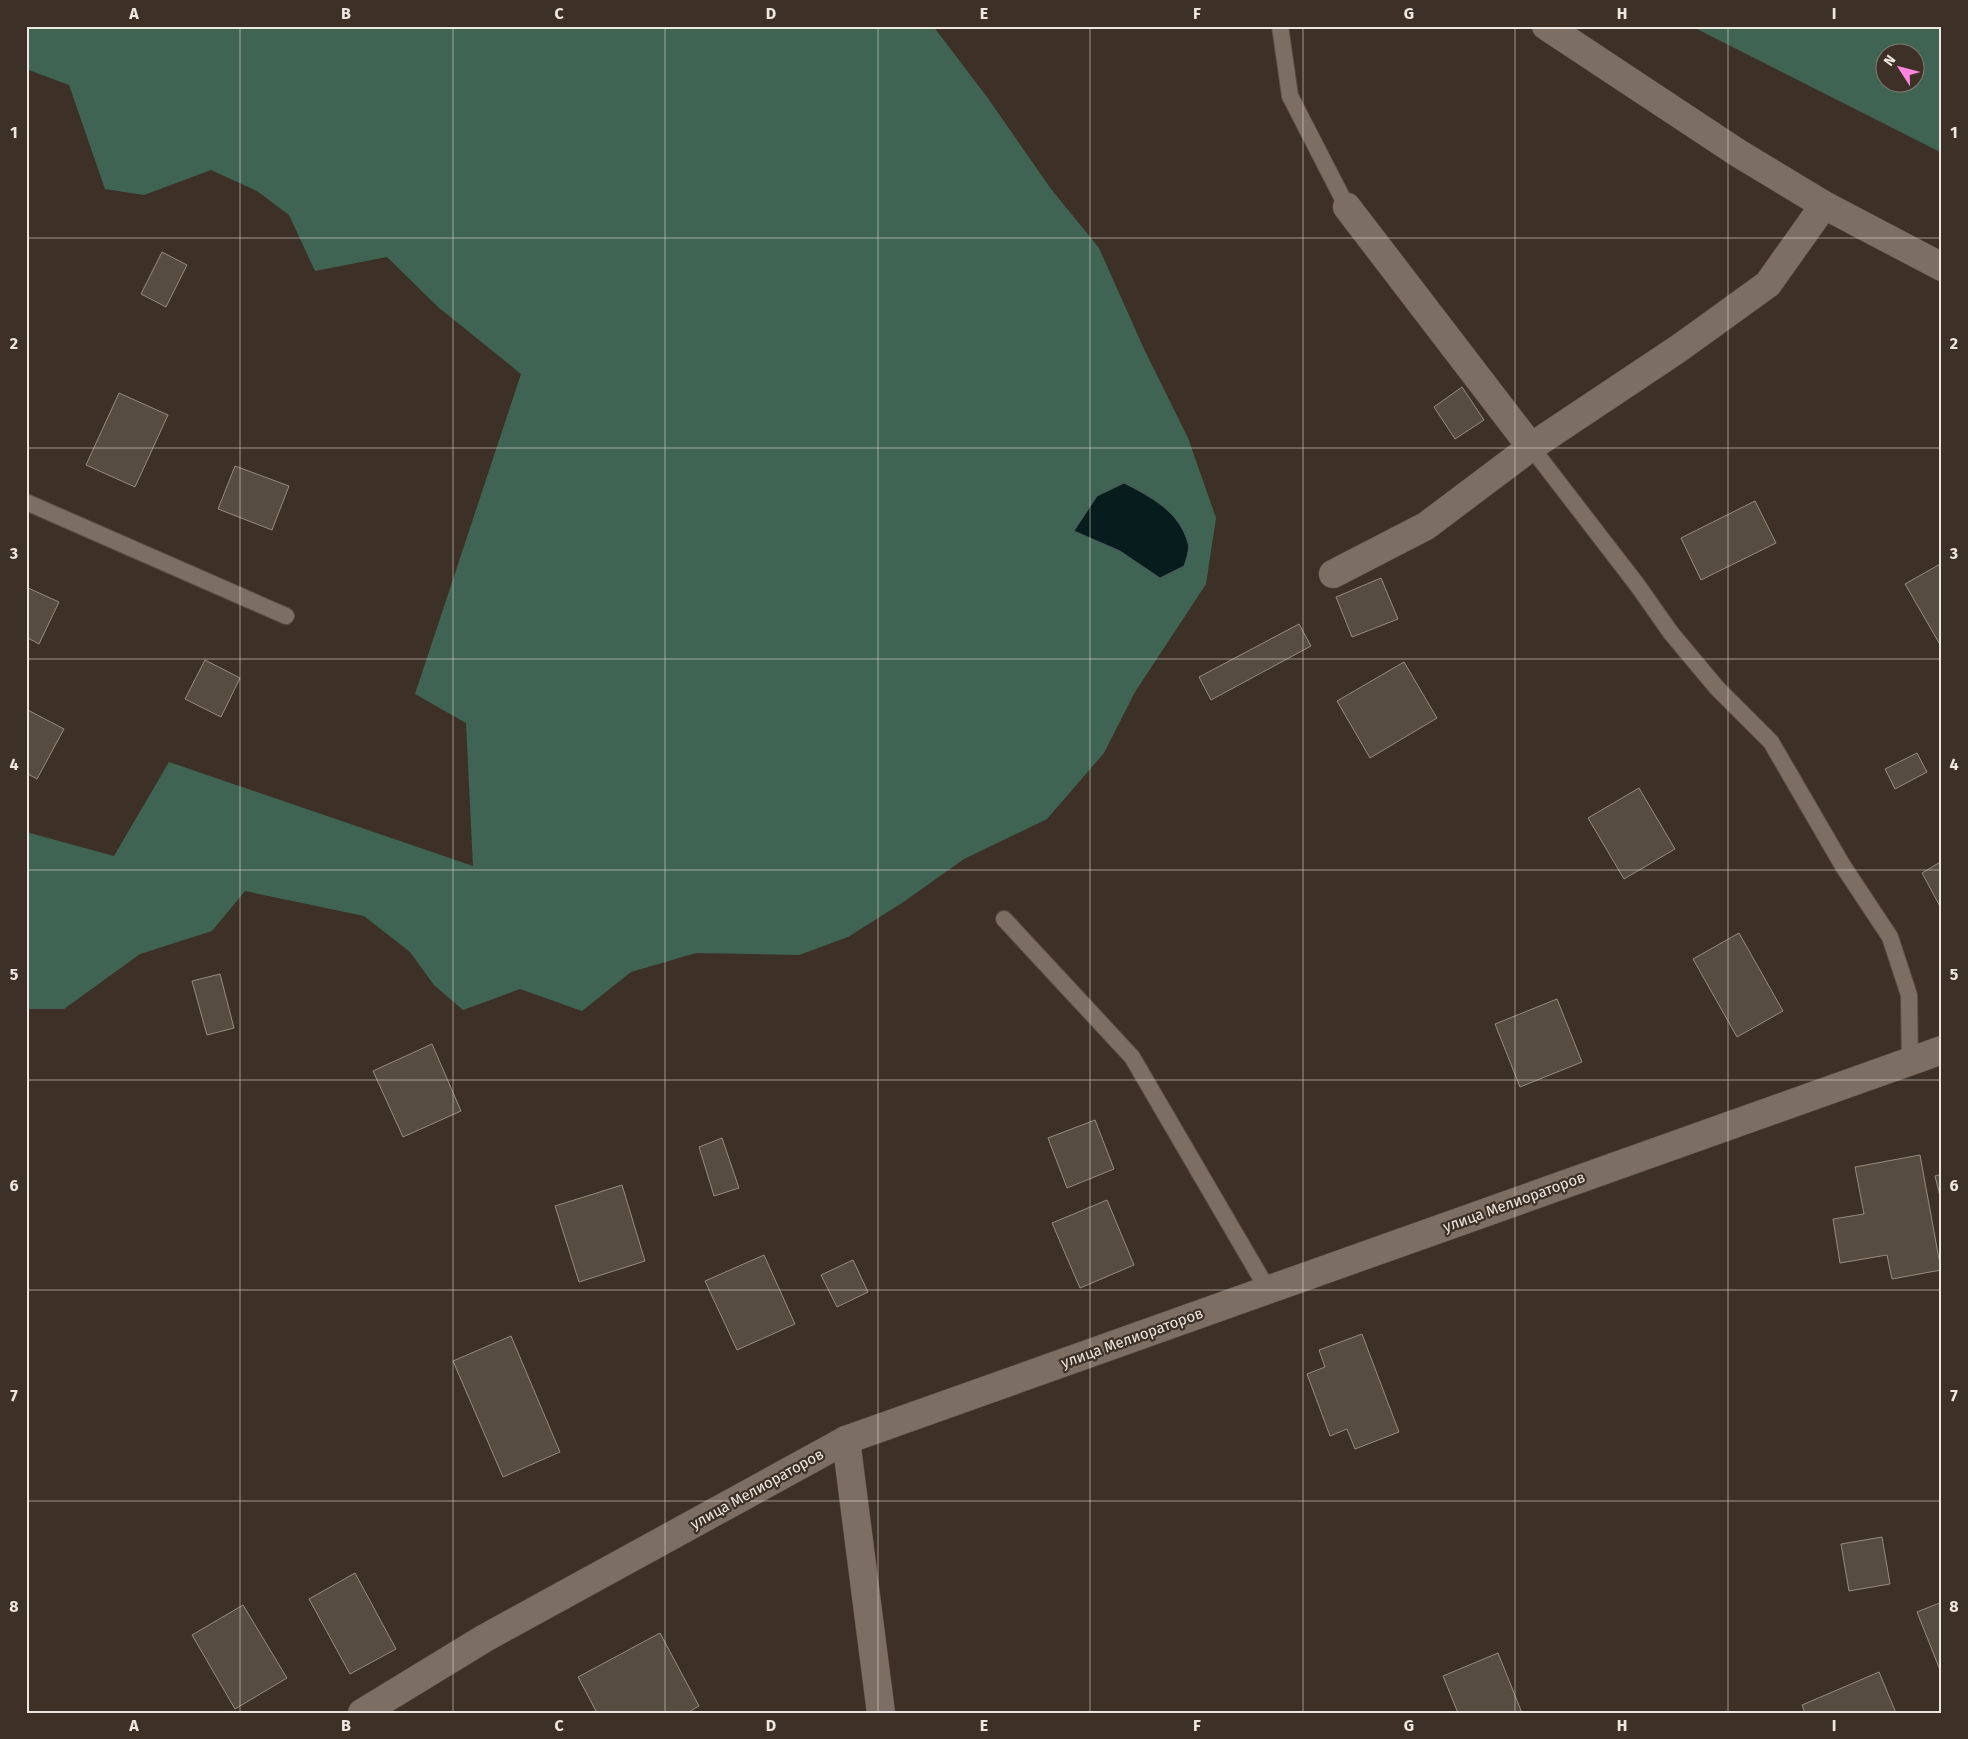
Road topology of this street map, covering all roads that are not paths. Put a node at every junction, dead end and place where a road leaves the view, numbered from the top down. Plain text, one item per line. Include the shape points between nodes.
1 (1280, 26) edge
2 (1546, 26) edge
3 (1824, 205) junction
4 (1346, 207) joint
5 (1942, 267) edge
6 (1531, 446) junction
7 (26, 502) edge
8 (1333, 574) dead end
9 (286, 616) dead end
10 (1004, 919) dead end
11 (1942, 1050) edge
12 (1910, 1061) junction
13 (1268, 1290) junction
14 (846, 1440) junction
15 (362, 1713) edge
16 (880, 1713) edge

1 - 4 lane via 1290,96
2 - 3 street
3 - 5 street
3 - 6 street via 1768,284 1678,349
4 - 6 street
6 - 8 street via 1426,526
6 - 12 lane via 1671,633 1717,688 1771,742 1843,866 1890,938 1909,995
7 - 9 lane
10 - 13 lane via 1132,1057
11 - 12 street, улица Мелиораторов
12 - 13 street, улица Мелиораторов
13 - 14 street, улица Мелиораторов
14 - 15 street, улица Мелиораторов via 485,1638
14 - 16 street

